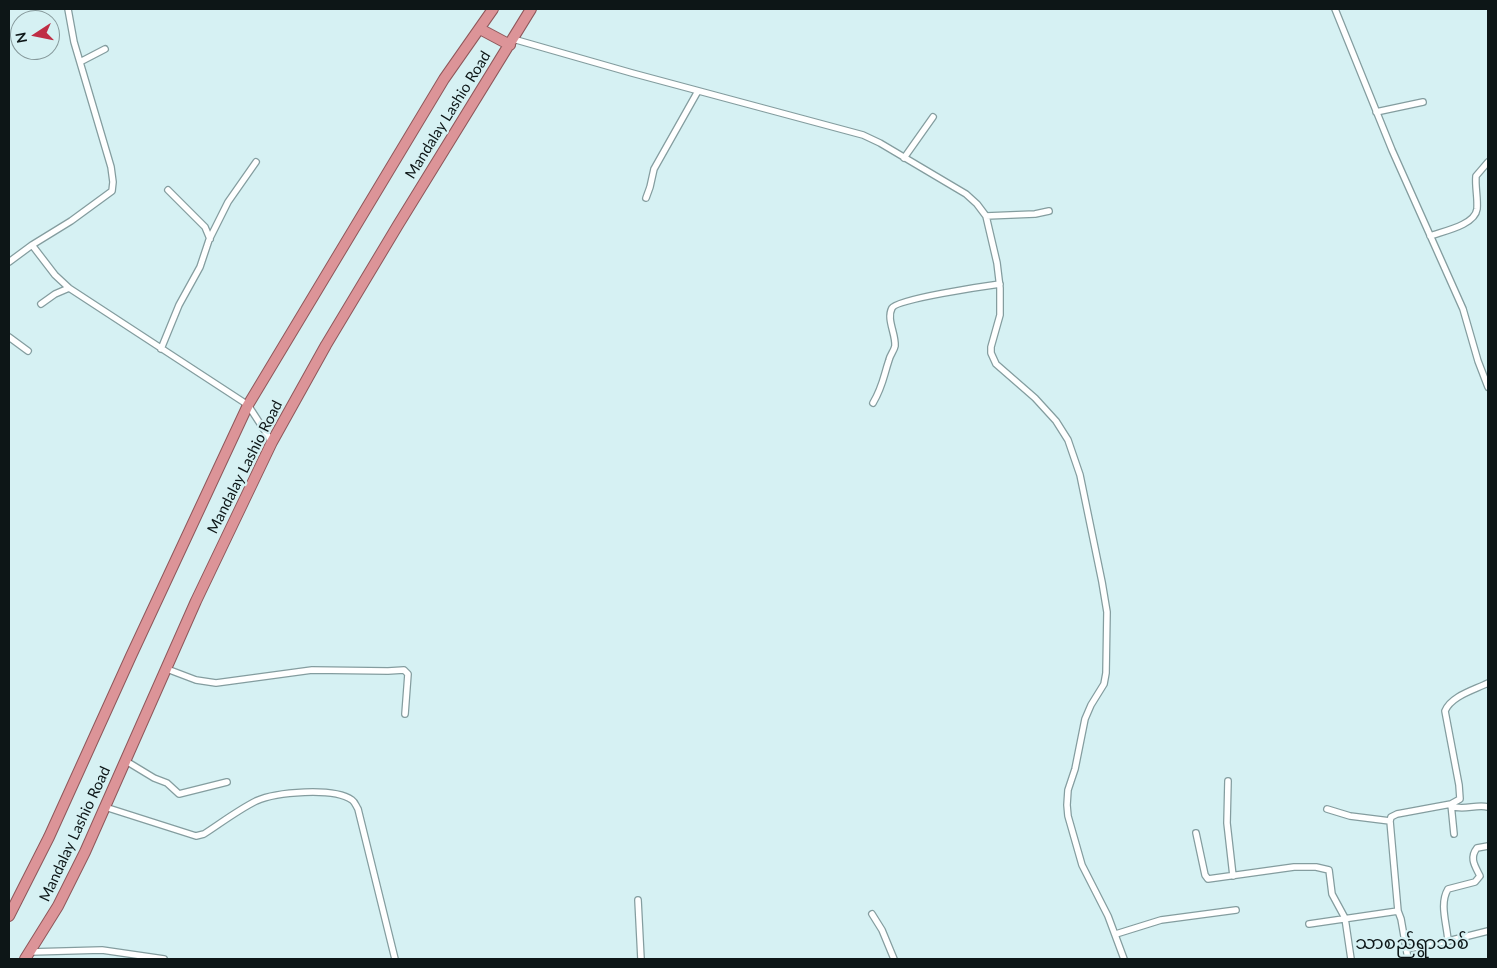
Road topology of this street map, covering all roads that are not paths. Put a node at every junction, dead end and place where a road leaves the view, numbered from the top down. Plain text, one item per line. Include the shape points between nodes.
1 (68, 9) edge
2 (531, 9) edge
3 (1334, 9) edge
4 (491, 10) edge
5 (480, 29) junction
6 (511, 42) junction
7 (105, 49) dead end
8 (80, 62) junction
9 (698, 91) junction
10 (1423, 102) dead end
11 (1376, 112) junction
12 (933, 117) dead end
13 (904, 158) junction
14 (256, 162) dead end
15 (1488, 162) edge
16 (168, 190) dead end
17 (646, 198) dead end
18 (1049, 210) dead end
19 (986, 216) junction
20 (1430, 236) junction
21 (210, 239) junction
22 (32, 245) junction
23 (9, 262) edge
24 (1000, 284) junction
25 (69, 288) junction
26 (41, 304) dead end
27 (9, 337) edge
28 (161, 349) junction
29 (28, 351) dead end
30 (1488, 387) edge
31 (873, 403) dead end
32 (248, 405) junction
33 (272, 442) junction
34 (167, 669) junction
35 (1488, 683) edge
36 (405, 714) dead end
37 (126, 761) junction
38 (1228, 781) dead end
39 (227, 782) dead end
40 (1451, 805) junction
41 (105, 807) junction
42 (1488, 807) edge
43 (1327, 809) dead end
44 (1390, 821) junction
45 (1196, 833) dead end
46 (1454, 834) dead end
47 (1488, 846) edge
48 (1233, 876) junction
49 (638, 900) dead end
50 (1236, 910) dead end
51 (1398, 911) junction
52 (872, 914) dead end
53 (9, 916) edge
54 (1345, 918) junction
55 (1309, 924) dead end
56 (1488, 931) edge
57 (1116, 934) junction
58 (1448, 941) junction
59 (1407, 949) junction
60 (28, 955) edge
61 (164, 959) edge
62 (395, 959) edge
63 (641, 959) edge
64 (894, 959) edge
65 (1124, 959) edge
66 (1351, 959) edge
67 (1408, 959) edge

1 - 8 street
2 - 6 highway, Mandalay Lashio Road
3 - 11 street
4 - 5 highway, Mandalay Lashio Road
5 - 6 highway
5 - 32 highway, Mandalay Lashio Road via 444,79
6 - 9 street
6 - 33 highway, Mandalay Lashio Road via 326,345
7 - 8 street
8 - 22 street via 111,167 112,191 71,222
9 - 13 street via 863,135
9 - 17 street via 654,169
10 - 11 street
11 - 20 street
12 - 13 street
13 - 19 street via 966,194
14 - 21 street via 228,202
15 - 20 street via 1476,176 1477,208 1472,219
16 - 21 street via 205,227
18 - 19 street via 1035,214
19 - 24 street
20 - 30 street via 1463,309
21 - 28 street
22 - 23 street
22 - 25 street
24 - 31 street via 909,300 894,306 890,316 895,346 881,390
24 - 57 street via 1000,315 991,353 996,364 1056,421 1068,440 1080,476 1107,612 1104,684 1086,719 1067,805 1082,865
25 - 26 street
25 - 28 street
27 - 29 street
28 - 32 street
32 - 33 street
32 - 53 highway, Mandalay Lashio Road via 49,837
33 - 34 highway, Mandalay Lashio Road
34 - 36 street via 196,680 216,683 312,670 404,670 408,674
34 - 37 highway, Mandalay Lashio Road
35 - 40 street via 1453,700 1445,711 1460,799
37 - 39 street via 167,782 179,794
37 - 41 highway, Mandalay Lashio Road
38 - 48 street via 1227,823
40 - 42 street via 1459,808
40 - 44 street via 1397,814
40 - 46 street
41 - 60 highway, Mandalay Lashio Road via 58,906
41 - 62 street via 196,836 266,797 300,792 346,797 358,809
43 - 44 street via 1350,816
44 - 51 street
45 - 48 street via 1208,879
47 - 58 street via 1474,851 1472,861 1480,876 1475,882 1448,889 1445,894 1443,904
48 - 54 street via 1294,867 1316,866 1329,870 1332,894
49 - 63 street
50 - 57 street via 1161,920
51 - 54 street
51 - 59 street
52 - 64 street
54 - 55 street
54 - 66 street
56 - 58 street
57 - 65 street
58 - 59 street
59 - 67 street
60 - 61 street via 102,950

